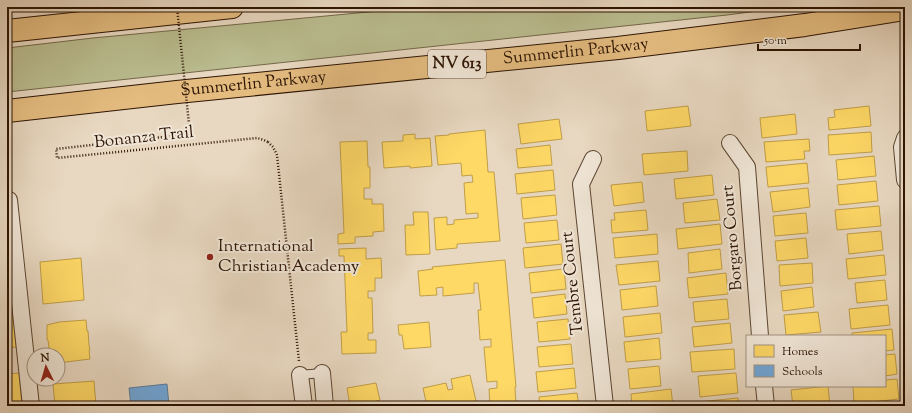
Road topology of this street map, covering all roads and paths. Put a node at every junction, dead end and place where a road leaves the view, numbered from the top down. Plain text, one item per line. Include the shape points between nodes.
1 (177, 7) edge
2 (232, 7) edge
3 (905, 9) edge
4 (7, 31) edge
5 (7, 111) edge
6 (905, 138) edge
7 (730, 143) dead end
8 (593, 159) dead end
9 (905, 180) edge
10 (7, 200) edge
11 (760, 335) edge
12 (322, 373) joint
13 (300, 375) junction
14 (764, 387) edge
15 (31, 406) edge
16 (304, 406) edge
17 (325, 406) edge
18 (605, 406) edge
19 (766, 406) edge

1 - 13 path, Bonanza Trail, bridge via 190,134 56,149 57,158 257,138 268,142 277,155
2 - 4 highway
3 - 5 highway, Summerlin Parkway / NV 613 via 805,25 618,48
6 - 9 street via 902,146
7 - 11 street, Borgaro Court via 747,167
8 - 18 street, Tembre Court via 581,184
10 - 15 street
12 - 13 lane
12 - 17 street
13 - 16 street
14 - 19 street

